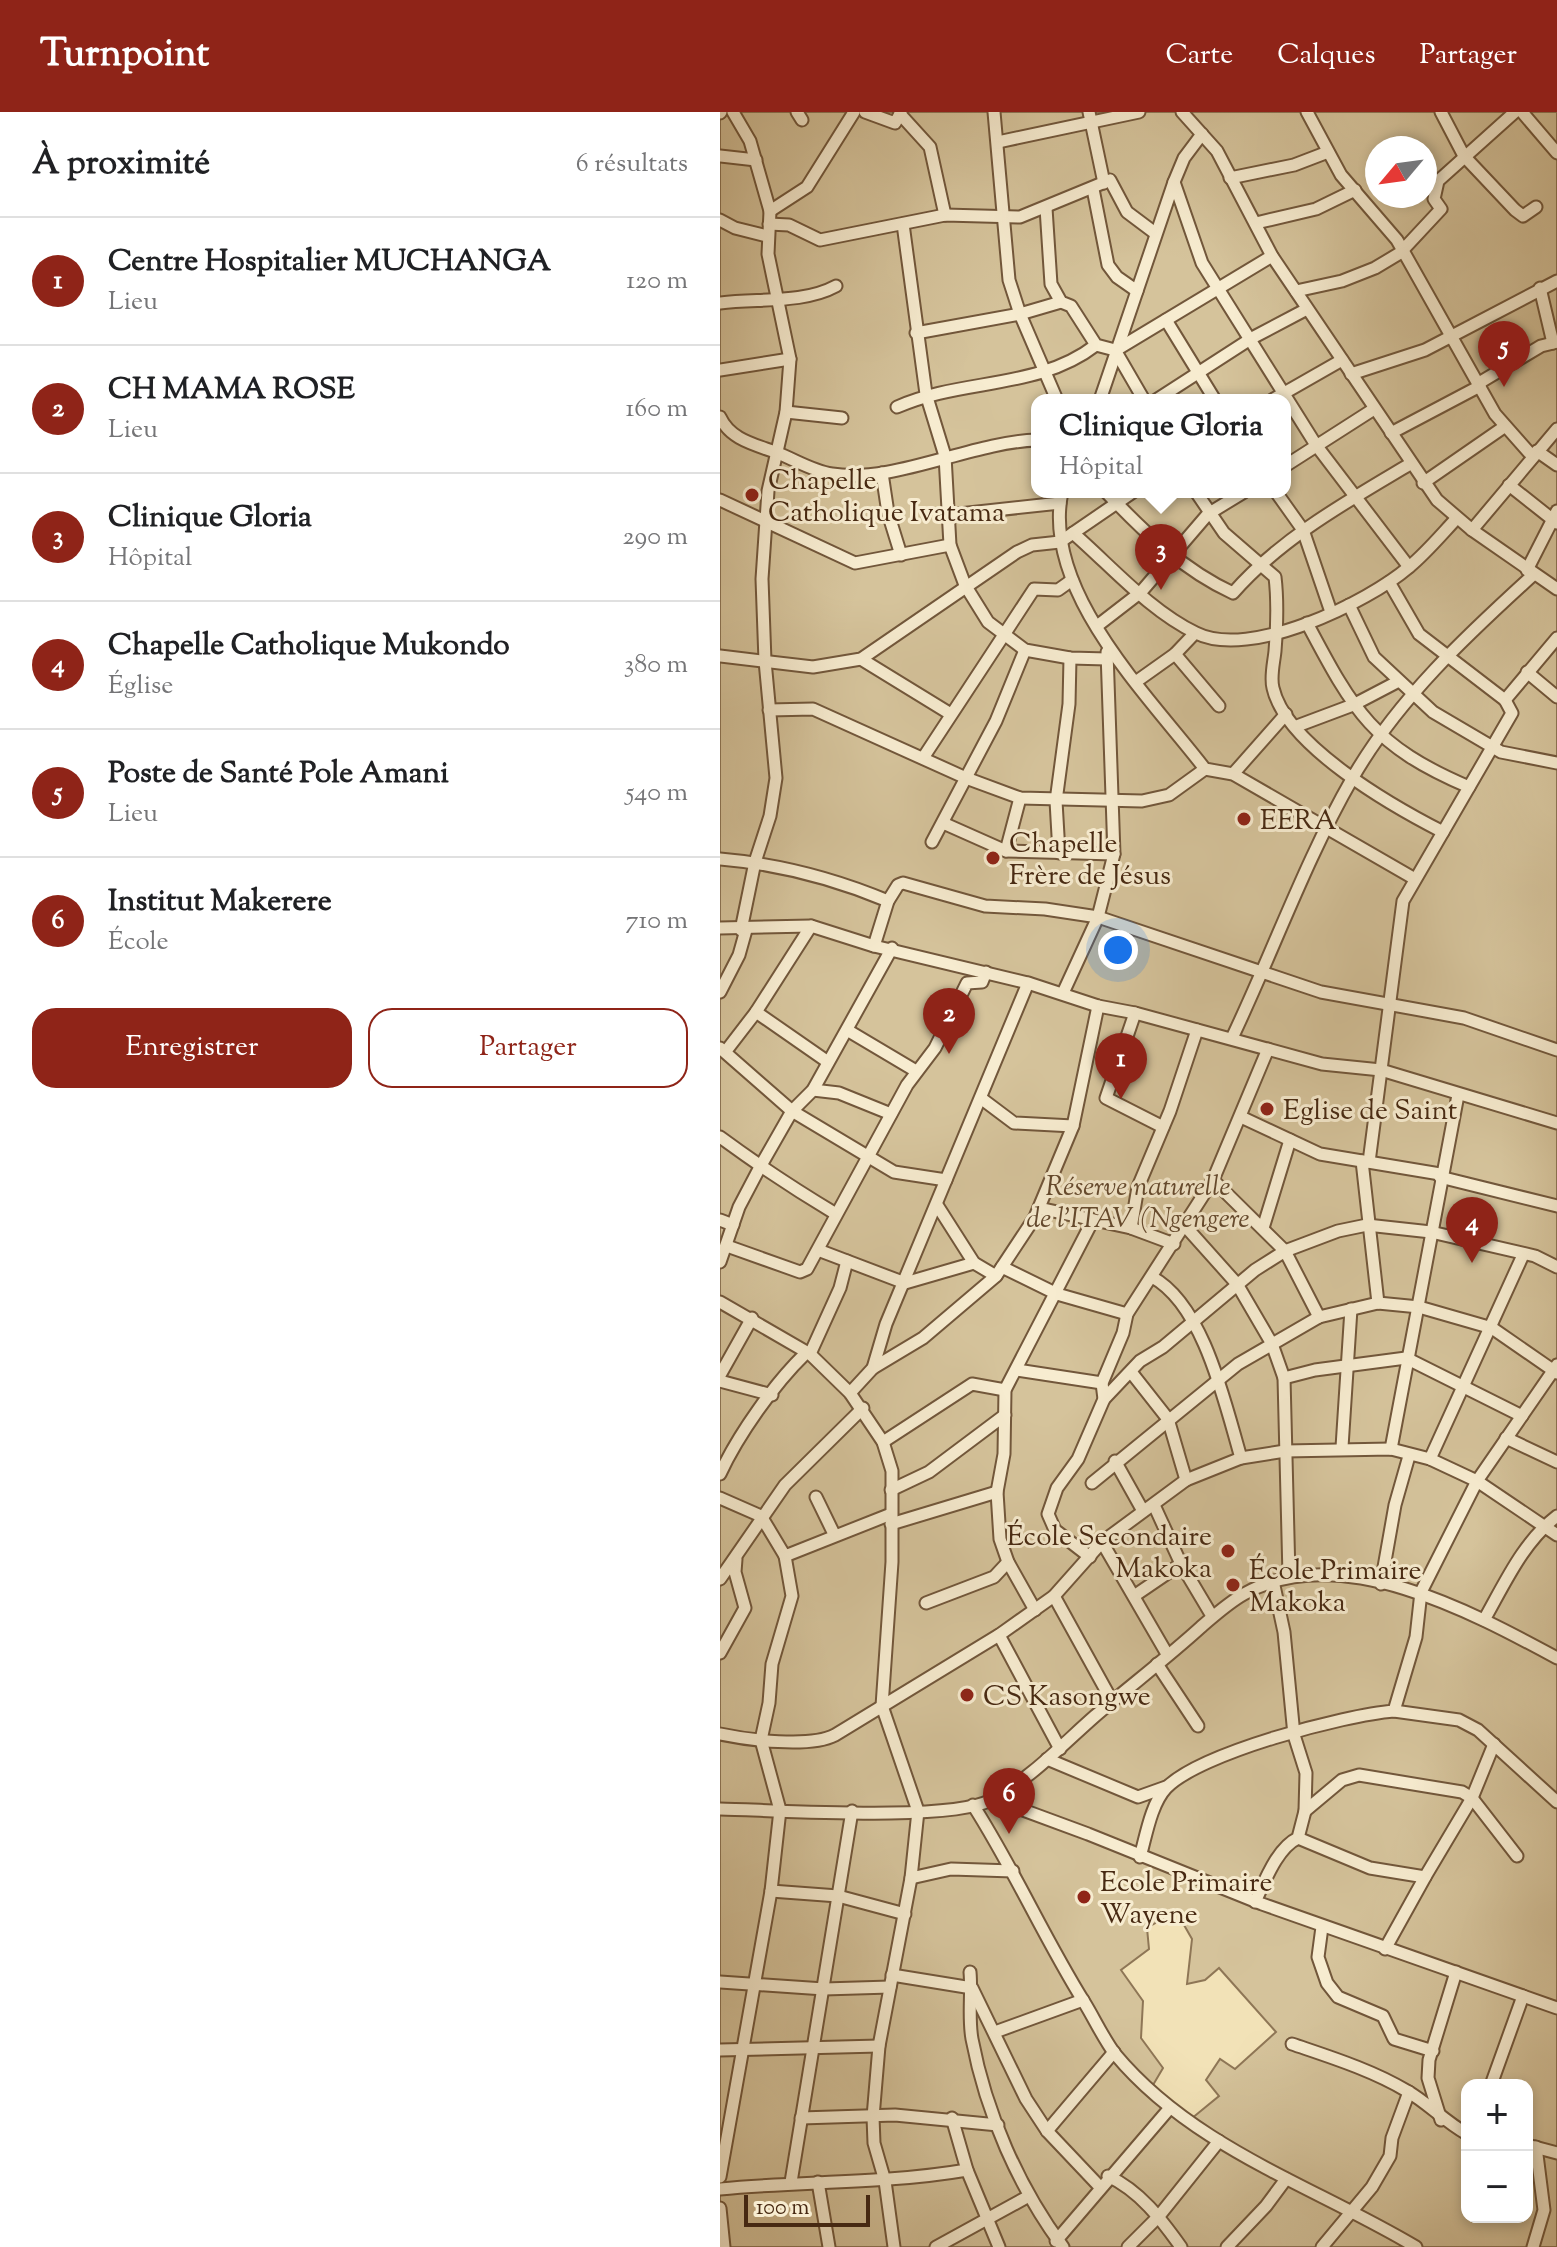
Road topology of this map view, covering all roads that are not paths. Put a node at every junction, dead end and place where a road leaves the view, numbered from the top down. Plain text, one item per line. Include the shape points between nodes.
1 (733, 112) edge
2 (854, 112) edge
3 (865, 112) edge
4 (994, 112) edge
5 (1089, 112) edge
6 (1139, 112) edge
7 (1182, 112) edge
8 (1307, 112) edge
9 (1441, 112) edge
10 (1515, 112) edge
11 (1522, 112) edge
12 (900, 113) edge
13 (1093, 124) junction
14 (1202, 134) junction
15 (998, 142) junction
16 (1328, 152) junction
17 (1557, 153) edge
18 (720, 156) edge
19 (1464, 156) junction
20 (756, 160) junction
21 (1230, 178) junction
22 (1174, 182) junction
23 (1104, 183) junction
24 (1093, 189) junction
25 (1355, 190) junction
26 (1536, 207) dead end
27 (1046, 208) junction
28 (945, 215) junction
29 (1003, 217) junction
30 (720, 220) edge
31 (1256, 223) junction
32 (769, 224) junction
33 (903, 224) junction
34 (1155, 233) junction
35 (1402, 251) junction
36 (1272, 256) junction
37 (1557, 281) edge
38 (1219, 285) junction
39 (836, 286) dead end
40 (1540, 288) junction
41 (1137, 291) junction
42 (1296, 291) junction
43 (779, 301) junction
44 (1061, 302) junction
45 (720, 303) edge
46 (1307, 309) junction
47 (1020, 314) junction
48 (1166, 320) junction
49 (916, 333) junction
50 (1454, 336) junction
51 (1252, 338) junction
52 (1555, 343) edge
53 (1096, 345) junction
54 (1115, 350) junction
55 (790, 359) junction
56 (1342, 360) junction
57 (720, 370) edge
58 (1198, 372) junction
59 (1044, 374) junction
60 (1351, 374) junction
61 (1480, 385) junction
62 (1285, 392) junction
63 (926, 394) junction
64 (1054, 394) edge
65 (1102, 394) edge
66 (1141, 394) edge
67 (1165, 394) edge
68 (1211, 394) edge
69 (1282, 394) edge
70 (1291, 402) edge
71 (897, 407) dead end
72 (1374, 409) junction
73 (786, 412) junction
74 (720, 417) edge
75 (842, 418) dead end
76 (1504, 427) junction
77 (1557, 429) edge
78 (723, 431) edge
79 (1391, 433) junction
80 (1031, 441) edge
81 (1316, 445) junction
82 (775, 452) junction
83 (1535, 454) junction
84 (945, 456) junction
85 (1291, 462) edge
86 (1410, 464) junction
87 (1557, 465) edge
88 (882, 473) junction
89 (1423, 483) junction
90 (1509, 485) junction
91 (1354, 497) junction
92 (1055, 498) edge
93 (1061, 498) edge
94 (1112, 498) edge
95 (1124, 498) edge
96 (1199, 498) edge
97 (1234, 498) edge
98 (1280, 498) edge
99 (720, 500) edge
100 (1117, 503) junction
101 (1208, 514) junction
102 (950, 515) junction
103 (1556, 518) edge
104 (1456, 519) junction
105 (766, 522) junction
106 (1303, 530) junction
107 (1472, 530) junction
108 (1073, 533) junction
109 (1060, 542) junction
110 (950, 545) junction
111 (901, 555) junction
112 (1173, 556) junction
113 (1262, 566) junction
114 (1409, 567) junction
115 (1530, 572) junction
116 (1072, 580) junction
117 (1389, 582) junction
118 (965, 585) junction
119 (1557, 589) edge
120 (1141, 592) junction
121 (1349, 605) junction
122 (1331, 612) junction
123 (1307, 623) junction
124 (1097, 626) junction
125 (1195, 633) junction
126 (1276, 633) junction
127 (1002, 636) junction
128 (1557, 638) edge
129 (1107, 644) junction
130 (1025, 650) junction
131 (1175, 654) junction
132 (720, 656) edge
133 (1447, 657) junction
134 (1070, 658) junction
135 (861, 659) junction
136 (1107, 659) junction
137 (765, 661) junction
138 (1527, 672) junction
139 (1137, 681) junction
140 (1397, 682) junction
141 (1413, 696) junction
142 (1557, 697) edge
143 (1505, 700) junction
144 (1353, 705) junction
145 (1219, 706) dead end
146 (769, 710) junction
147 (949, 713) junction
148 (1286, 714) junction
149 (1297, 726) junction
150 (1380, 738) junction
151 (1491, 746) junction
152 (923, 758) junction
153 (1557, 763) edge
154 (1205, 769) junction
155 (1233, 774) junction
156 (966, 778) junction
157 (1352, 779) junction
158 (1469, 787) junction
159 (1020, 798) junction
160 (1112, 800) junction
161 (1056, 801) junction
162 (943, 823) junction
163 (1329, 829) junction
164 (1443, 832) junction
165 (932, 842) dead end
166 (1006, 851) junction
167 (1059, 853) junction
168 (1114, 854) junction
169 (720, 859) edge
170 (755, 862) junction
171 (1415, 879) junction
172 (888, 901) junction
173 (1098, 917) junction
174 (811, 926) junction
175 (720, 928) edge
176 (743, 930) junction
177 (874, 946) junction
178 (892, 948) junction
179 (986, 972) junction
180 (1264, 972) junction
181 (1028, 983) junction
182 (720, 992) edge
183 (1063, 993) junction
184 (1098, 1006) junction
185 (1390, 1006) junction
186 (756, 1012) junction
187 (1135, 1013) junction
188 (847, 1030) junction
189 (1197, 1030) junction
190 (1232, 1038) junction
191 (723, 1049) edge
192 (1268, 1049) junction
193 (1557, 1050) edge
194 (828, 1062) junction
195 (1381, 1070) junction
196 (916, 1071) junction
197 (813, 1090) junction
198 (1458, 1095) junction
199 (982, 1099) junction
200 (792, 1111) junction
201 (891, 1114) junction
202 (1241, 1117) junction
203 (1557, 1123) edge
204 (1073, 1126) junction
205 (1163, 1127) junction
206 (720, 1137) edge
207 (1290, 1140) junction
208 (866, 1155) junction
209 (1365, 1162) junction
210 (760, 1167) junction
211 (1440, 1175) junction
212 (946, 1180) junction
213 (1213, 1180) junction
214 (937, 1205) junction
215 (1557, 1206) edge
216 (1039, 1208) junction
217 (836, 1214) junction
218 (720, 1220) edge
219 (1093, 1220) junction
220 (733, 1225) junction
221 (1367, 1225) junction
222 (1186, 1227) junction
223 (1131, 1228) junction
224 (1263, 1228) junction
225 (1431, 1232) junction
226 (1174, 1244) junction
227 (727, 1246) junction
228 (818, 1250) junction
229 (1285, 1251) junction
230 (1523, 1255) junction
231 (847, 1261) junction
232 (720, 1262) edge
233 (974, 1263) junction
234 (1557, 1267) edge
235 (999, 1272) junction
236 (1152, 1277) junction
237 (905, 1283) junction
238 (1237, 1284) junction
239 (1057, 1294) junction
240 (720, 1302) edge
241 (1378, 1303) junction
242 (1419, 1307) junction
243 (1351, 1309) junction
244 (1127, 1314) junction
245 (1319, 1317) junction
246 (752, 1318) junction
247 (1193, 1323) junction
248 (1492, 1328) junction
249 (1272, 1344) junction
250 (808, 1354) junction
251 (1406, 1358) junction
252 (1347, 1365) junction
253 (873, 1368) junction
254 (1017, 1370) junction
255 (1556, 1370) edge
256 (1131, 1372) junction
257 (720, 1378) edge
258 (1284, 1378) junction
259 (1219, 1382) junction
260 (1102, 1383) junction
261 (1462, 1384) junction
262 (1005, 1390) junction
263 (850, 1393) junction
264 (772, 1395) junction
265 (1104, 1399) junction
266 (863, 1408) junction
267 (1005, 1415) junction
268 (1522, 1416) junction
269 (1168, 1419) junction
270 (1506, 1438) junction
271 (883, 1442) junction
272 (1342, 1447) junction
273 (1391, 1449) junction
274 (1285, 1451) junction
275 (1409, 1456) junction
276 (1241, 1458) junction
277 (1430, 1459) junction
278 (1115, 1461) junction
279 (1557, 1462) edge
280 (720, 1474) edge
281 (1186, 1480) junction
282 (1477, 1481) junction
283 (1092, 1483) dead end
284 (891, 1490) junction
285 (997, 1492) junction
286 (816, 1497) dead end
287 (720, 1498) edge
288 (1149, 1508) junction
289 (761, 1516) junction
290 (1557, 1516) edge
291 (891, 1519) junction
292 (1543, 1527) junction
293 (834, 1534) junction
294 (1557, 1535) edge
295 (1102, 1542) junction
296 (785, 1556) junction
297 (1090, 1557) junction
298 (736, 1559) junction
299 (1008, 1562) junction
300 (1181, 1564) junction
301 (1289, 1576) junction
302 (720, 1579) edge
303 (1273, 1581) junction
304 (1381, 1584) junction
305 (1421, 1592) junction
306 (1054, 1596) junction
307 (1134, 1596) junction
308 (926, 1603) dead end
309 (1035, 1610) junction
310 (1212, 1616) junction
311 (1484, 1620) junction
312 (999, 1635) junction
313 (720, 1653) edge
314 (1167, 1654) junction
315 (1557, 1658) edge
316 (1157, 1664) junction
317 (1112, 1701) junction
318 (882, 1706) junction
319 (1394, 1711) junction
320 (1198, 1726) dead end
321 (720, 1734) edge
322 (1294, 1735) junction
323 (761, 1740) junction
324 (1494, 1744) junction
325 (1060, 1749) junction
326 (1047, 1759) junction
327 (1167, 1787) junction
328 (1472, 1798) junction
329 (993, 1799) junction
330 (1557, 1802) edge
331 (973, 1805) junction
332 (720, 1809) edge
333 (780, 1810) junction
334 (852, 1811) junction
335 (918, 1811) junction
336 (1305, 1811) junction
337 (1298, 1838) junction
338 (1517, 1856) dead end
339 (1140, 1857) junction
340 (1013, 1871) junction
341 (1425, 1877) junction
342 (911, 1878) junction
343 (771, 1891) junction
344 (838, 1896) junction
345 (1255, 1902) junction
346 (905, 1914) junction
347 (1322, 1927) junction
348 (1385, 1949) junction
349 (970, 1972) dead end
350 (1456, 1972) junction
351 (891, 1981) junction
352 (720, 1982) edge
353 (752, 1984) junction
354 (972, 1988) junction
355 (824, 1989) junction
356 (1523, 1996) junction
357 (1083, 2000) junction
358 (1557, 2008) edge
359 (995, 2032) junction
360 (1292, 2044) dead end
361 (879, 2046) junction
362 (813, 2048) junction
363 (720, 2050) edge
364 (741, 2050) junction
365 (1433, 2051) junction
366 (1114, 2052) junction
367 (1493, 2079) edge
368 (1409, 2092) junction
369 (1169, 2109) junction
370 (724, 2115) edge
371 (873, 2117) junction
372 (801, 2118) junction
373 (952, 2118) junction
374 (1441, 2120) junction
375 (998, 2125) junction
376 (1047, 2131) junction
377 (1461, 2131) edge
378 (1219, 2141) junction
379 (1533, 2147) edge
380 (1532, 2151) edge
381 (1557, 2153) edge
382 (967, 2170) junction
383 (1108, 2176) junction
384 (720, 2177) edge
385 (1286, 2179) junction
386 (885, 2181) junction
387 (791, 2182) junction
388 (818, 2182) junction
389 (1100, 2187) junction
390 (720, 2189) edge
391 (1029, 2196) junction
392 (720, 2208) edge
393 (1350, 2213) junction
394 (1159, 2216) junction
395 (989, 2220) junction
396 (1057, 2244) edge
397 (724, 2247) edge
398 (829, 2247) edge
399 (894, 2247) edge
400 (936, 2247) edge
401 (999, 2247) edge
402 (1128, 2247) edge
403 (1181, 2247) edge
404 (1227, 2247) edge
405 (1322, 2247) edge
406 (1414, 2247) edge
407 (1533, 2247) edge

1 - 20 street
2 - 32 street via 807,187
3 - 12 street via 895,123
4 - 15 street
5 - 13 street
6 - 13 street
7 - 14 street
8 - 16 street
9 - 19 street
10 - 19 street
11 - 17 street
12 - 28 street via 930,147
13 - 15 street
13 - 23 street
14 - 21 street
14 - 22 street
15 - 29 street
16 - 21 street
16 - 25 street
18 - 20 street
19 - 26 street via 1523,216
19 - 35 street via 1438,181 1434,199 1441,209
20 - 32 street
21 - 31 street
22 - 34 street
22 - 38 street via 1202,263
23 - 24 street
23 - 34 street via 1110,180 1127,212
24 - 27 street
24 - 41 street via 1108,265
25 - 31 street via 1316,209
25 - 35 street
27 - 29 street
27 - 44 street via 1051,284
28 - 29 street
28 - 33 street
29 - 47 street via 1009,280
30 - 32 street via 735,228
31 - 36 street
32 - 33 street via 789,225 820,240
32 - 43 street
33 - 49 street
34 - 41 street
35 - 42 street via 1342,281
35 - 50 street
36 - 38 street
36 - 42 street
37 - 40 street
38 - 48 street
38 - 51 street
39 - 43 street
40 - 50 street
40 - 52 street
41 - 54 street
42 - 46 street
43 - 45 street
43 - 55 street
44 - 47 street
44 - 53 street via 1071,306
46 - 51 street
46 - 56 street
47 - 49 street
47 - 59 street
48 - 54 street
48 - 58 street
49 - 63 street
50 - 60 street
50 - 61 street
51 - 58 street
51 - 62 street
52 - 61 street via 1541,346
53 - 54 street
53 - 59 street via 1073,363
54 - 65 street
54 - 66 street
55 - 57 street
55 - 73 street
56 - 60 street
56 - 62 street
58 - 67 street
58 - 68 street
59 - 63 street
59 - 64 street
60 - 72 street
61 - 76 street
61 - 79 street
62 - 69 street
63 - 71 street
63 - 84 street
70 - 81 street
72 - 79 street
72 - 81 street
73 - 75 street
73 - 82 street
74 - 78 street
76 - 83 street
76 - 89 street
77 - 83 street
78 - 82 street
79 - 86 street
80 - 84 street
81 - 85 street
81 - 91 street
82 - 88 street via 836,475
82 - 105 street
83 - 87 street
83 - 90 street
84 - 88 street
84 - 102 street
86 - 89 street
86 - 91 street
88 - 111 street
89 - 104 street
90 - 103 street
90 - 107 street
91 - 106 street
91 - 114 street
92 - 102 street
93 - 109 street
94 - 100 street
95 - 100 street
96 - 101 street
97 - 101 street
98 - 106 street
99 - 105 street
100 - 108 street
100 - 112 street
101 - 112 street
101 - 113 street
102 - 110 street
103 - 115 street
104 - 107 street
104 - 114 street
105 - 111 street via 855,563
105 - 137 street
106 - 113 street
106 - 122 street
107 - 115 street
108 - 109 street
108 - 120 street
109 - 116 street
109 - 118 street via 1032,545
110 - 111 street
110 - 118 street
112 - 113 street via 1200,578 1233,593
112 - 120 street
113 - 126 street via 1275,577
114 - 117 street
115 - 119 street
115 - 133 street
116 - 124 street
116 - 127 street via 1058,590 1034,589
117 - 121 street
117 - 133 street via 1419,634
118 - 127 street
118 - 135 street
120 - 124 street
120 - 125 street
121 - 122 street
121 - 140 street via 1374,657
122 - 123 street
123 - 126 street
123 - 144 street
124 - 129 street
125 - 126 street via 1233,641
125 - 131 street
126 - 148 street via 1272,687
127 - 130 street
127 - 147 street
128 - 138 street
129 - 136 street
129 - 139 street
130 - 134 street
130 - 156 street
131 - 139 street
131 - 145 street
132 - 137 street
133 - 141 street
133 - 143 street
134 - 136 street
134 - 161 street
135 - 137 street via 813,667
135 - 147 street
136 - 160 street
137 - 146 street
138 - 142 street
138 - 143 street
139 - 154 street
140 - 141 street
140 - 144 street
141 - 150 street
141 - 151 street
143 - 151 street via 1512,713
144 - 149 street
144 - 150 street
146 - 152 street via 813,709
146 - 170 street via 776,778
147 - 152 street
148 - 149 street
148 - 155 street
149 - 157 street
150 - 157 street
150 - 158 street via 1434,773
151 - 153 street via 1516,758
151 - 158 street
152 - 156 street
154 - 155 street
154 - 160 street via 1169,795
155 - 163 street
156 - 159 street
156 - 162 street
157 - 163 street
157 - 164 street
158 - 164 street
159 - 161 street
159 - 166 street
160 - 161 street
160 - 168 street
161 - 167 street
162 - 165 street
162 - 166 street
163 - 171 street
163 - 180 street
164 - 171 street
166 - 167 street
167 - 168 street
168 - 173 street
169 - 170 street
170 - 172 street via 846,883
170 - 176 street
171 - 185 street via 1401,911
172 - 173 street via 903,883 985,906
172 - 177 street
173 - 180 street
173 - 183 street
174 - 176 street
174 - 177 street
174 - 186 street
175 - 176 street
176 - 182 street via 739,955
177 - 178 street
178 - 179 street
178 - 188 street
179 - 181 street
179 - 196 street via 982,982 967,983 935,1048
180 - 185 street via 1321,992
180 - 190 street
181 - 183 street
181 - 199 street
183 - 184 street
184 - 187 street
184 - 204 street
185 - 193 street via 1464,1018
185 - 195 street
186 - 191 street
186 - 194 street
187 - 189 street
187 - 205 street via 1106,1098
188 - 194 street
188 - 196 street
189 - 190 street
189 - 205 street
190 - 192 street
191 - 200 street
192 - 195 street via 1322,1064
192 - 202 street
194 - 197 street
195 - 198 street
195 - 209 street
196 - 201 street
197 - 200 street
197 - 201 street via 839,1093
198 - 203 street
198 - 211 street
199 - 204 street via 1014,1123
199 - 212 street
200 - 208 street
200 - 210 street
201 - 208 street
202 - 207 street
202 - 213 street
204 - 216 street
205 - 223 street via 1138,1187
206 - 210 street
207 - 209 street via 1320,1154
207 - 224 street
208 - 212 street via 894,1172
208 - 217 street
209 - 211 street
209 - 221 street
210 - 217 street
210 - 220 street
211 - 215 street
211 - 225 street
212 - 214 street
213 - 222 street
213 - 224 street
214 - 233 street
214 - 237 street
216 - 219 street
216 - 235 street
217 - 228 street
218 - 220 street
219 - 223 street
219 - 239 street
220 - 227 street
221 - 225 street
221 - 229 street
221 - 241 street
222 - 226 street
222 - 238 street
223 - 226 street
224 - 229 street
225 - 230 street
225 - 242 street
226 - 236 street
227 - 228 street via 800,1272
227 - 232 street
228 - 231 street
229 - 238 street
229 - 245 street
230 - 234 street
230 - 248 street
231 - 237 street
231 - 250 street
233 - 235 street
233 - 237 street
235 - 239 street
235 - 253 street via 923,1338
236 - 244 street
236 - 247 street via 1175,1296
237 - 253 street
238 - 247 street
238 - 249 street
239 - 244 street
239 - 254 street
240 - 246 street
241 - 242 street
241 - 243 street
242 - 248 street
242 - 251 street
243 - 245 street
243 - 252 street
244 - 260 street
245 - 249 street
246 - 250 street
246 - 257 street
247 - 256 street
247 - 259 street
248 - 255 street
248 - 261 street
249 - 258 street
249 - 259 street
250 - 263 street
250 - 264 street
251 - 252 street
251 - 261 street
251 - 273 street
252 - 258 street
252 - 272 street
253 - 263 street
254 - 260 street
254 - 262 street
255 - 268 street
256 - 265 street
256 - 269 street
257 - 264 street
258 - 274 street
259 - 269 street
259 - 276 street
260 - 265 street
261 - 268 street
261 - 277 street
262 - 267 street
262 - 271 street via 972,1384
263 - 266 street
264 - 280 street
265 - 297 street via 1048,1514 1055,1530
266 - 271 street
266 - 289 street via 814,1452
267 - 284 street via 929,1472
267 - 285 street via 1002,1485
268 - 270 street
269 - 278 street
269 - 281 street
270 - 279 street
270 - 282 street
271 - 284 street via 892,1471
272 - 273 street
272 - 274 street
273 - 275 street
274 - 276 street
274 - 301 street
275 - 277 street
275 - 304 street
276 - 281 street
277 - 282 street
278 - 283 street
278 - 288 street
281 - 288 street
282 - 292 street
282 - 305 street
284 - 291 street
285 - 291 street
285 - 299 street via 1000,1539
286 - 293 street
287 - 289 street
288 - 295 street
288 - 300 street
289 - 296 street
289 - 298 street
290 - 292 street
291 - 293 street
291 - 318 street
292 - 294 street
292 - 311 street
293 - 296 street
295 - 297 street
295 - 307 street
296 - 323 street via 792,1596 772,1664
297 - 306 street
298 - 302 street
298 - 313 street via 745,1608
299 - 308 street via 994,1577
299 - 309 street
300 - 307 street
300 - 310 street
301 - 303 street
301 - 304 street
303 - 310 street
303 - 322 street via 1284,1632
304 - 305 street
305 - 311 street
305 - 319 street via 1416,1637
306 - 309 street
306 - 317 street
307 - 314 street
309 - 312 street
310 - 314 street
311 - 315 street
312 - 318 street
312 - 325 street
314 - 316 street
316 - 317 street
316 - 320 street
317 - 325 street
318 - 323 street via 825,1740
318 - 335 street
319 - 322 street via 1343,1718
319 - 324 street via 1459,1720
321 - 323 street
322 - 327 street via 1204,1763
322 - 336 street via 1306,1773
323 - 333 street
324 - 328 street
324 - 330 street
325 - 326 street
326 - 327 street via 1138,1797
326 - 329 street
327 - 339 street
328 - 336 street via 1359,1775 1342,1780
328 - 338 street
328 - 341 street
329 - 331 street
329 - 339 street
331 - 335 street
331 - 340 street
332 - 333 street
333 - 334 street
333 - 343 street
334 - 335 street
334 - 344 street
335 - 342 street
336 - 337 street
337 - 341 street via 1370,1868
337 - 345 street via 1284,1849
339 - 345 street
340 - 342 street via 951,1869
340 - 357 street
341 - 348 street
342 - 346 street
343 - 344 street
343 - 353 street
344 - 346 street
344 - 355 street
345 - 347 street
346 - 351 street
347 - 348 street
347 - 365 street via 1317,1945 1320,1972 1338,1997 1383,2016 1394,2039
348 - 350 street
349 - 354 street
350 - 356 street
350 - 365 street
351 - 354 street
351 - 355 street
351 - 361 street
352 - 353 street
353 - 355 street
353 - 364 street
354 - 359 street
354 - 375 street via 972,2039
355 - 362 street
356 - 358 street
356 - 367 street
357 - 359 street
357 - 366 street
359 - 376 street via 1009,2070
360 - 368 street
361 - 362 street
361 - 371 street
362 - 364 street
362 - 372 street
363 - 364 street
364 - 370 street
365 - 374 street via 1428,2078
366 - 369 street
366 - 376 street
368 - 374 street
368 - 393 street via 1390,2156
369 - 378 street
369 - 383 street
370 - 384 street
371 - 372 street
371 - 373 street
371 - 386 street
372 - 387 street
373 - 375 street
373 - 382 street
374 - 377 street
375 - 391 street
376 - 389 street
378 - 385 street
378 - 394 street
379 - 381 street
380 - 407 street via 1544,2210
382 - 386 street
382 - 395 street
383 - 389 street
383 - 394 street
385 - 393 street
385 - 404 street
386 - 388 street
386 - 399 street
387 - 388 street
387 - 390 street
388 - 398 street
389 - 396 street
391 - 395 street
391 - 396 street
392 - 397 street
393 - 405 street
393 - 406 street
394 - 402 street
394 - 403 street
395 - 400 street
395 - 401 street

